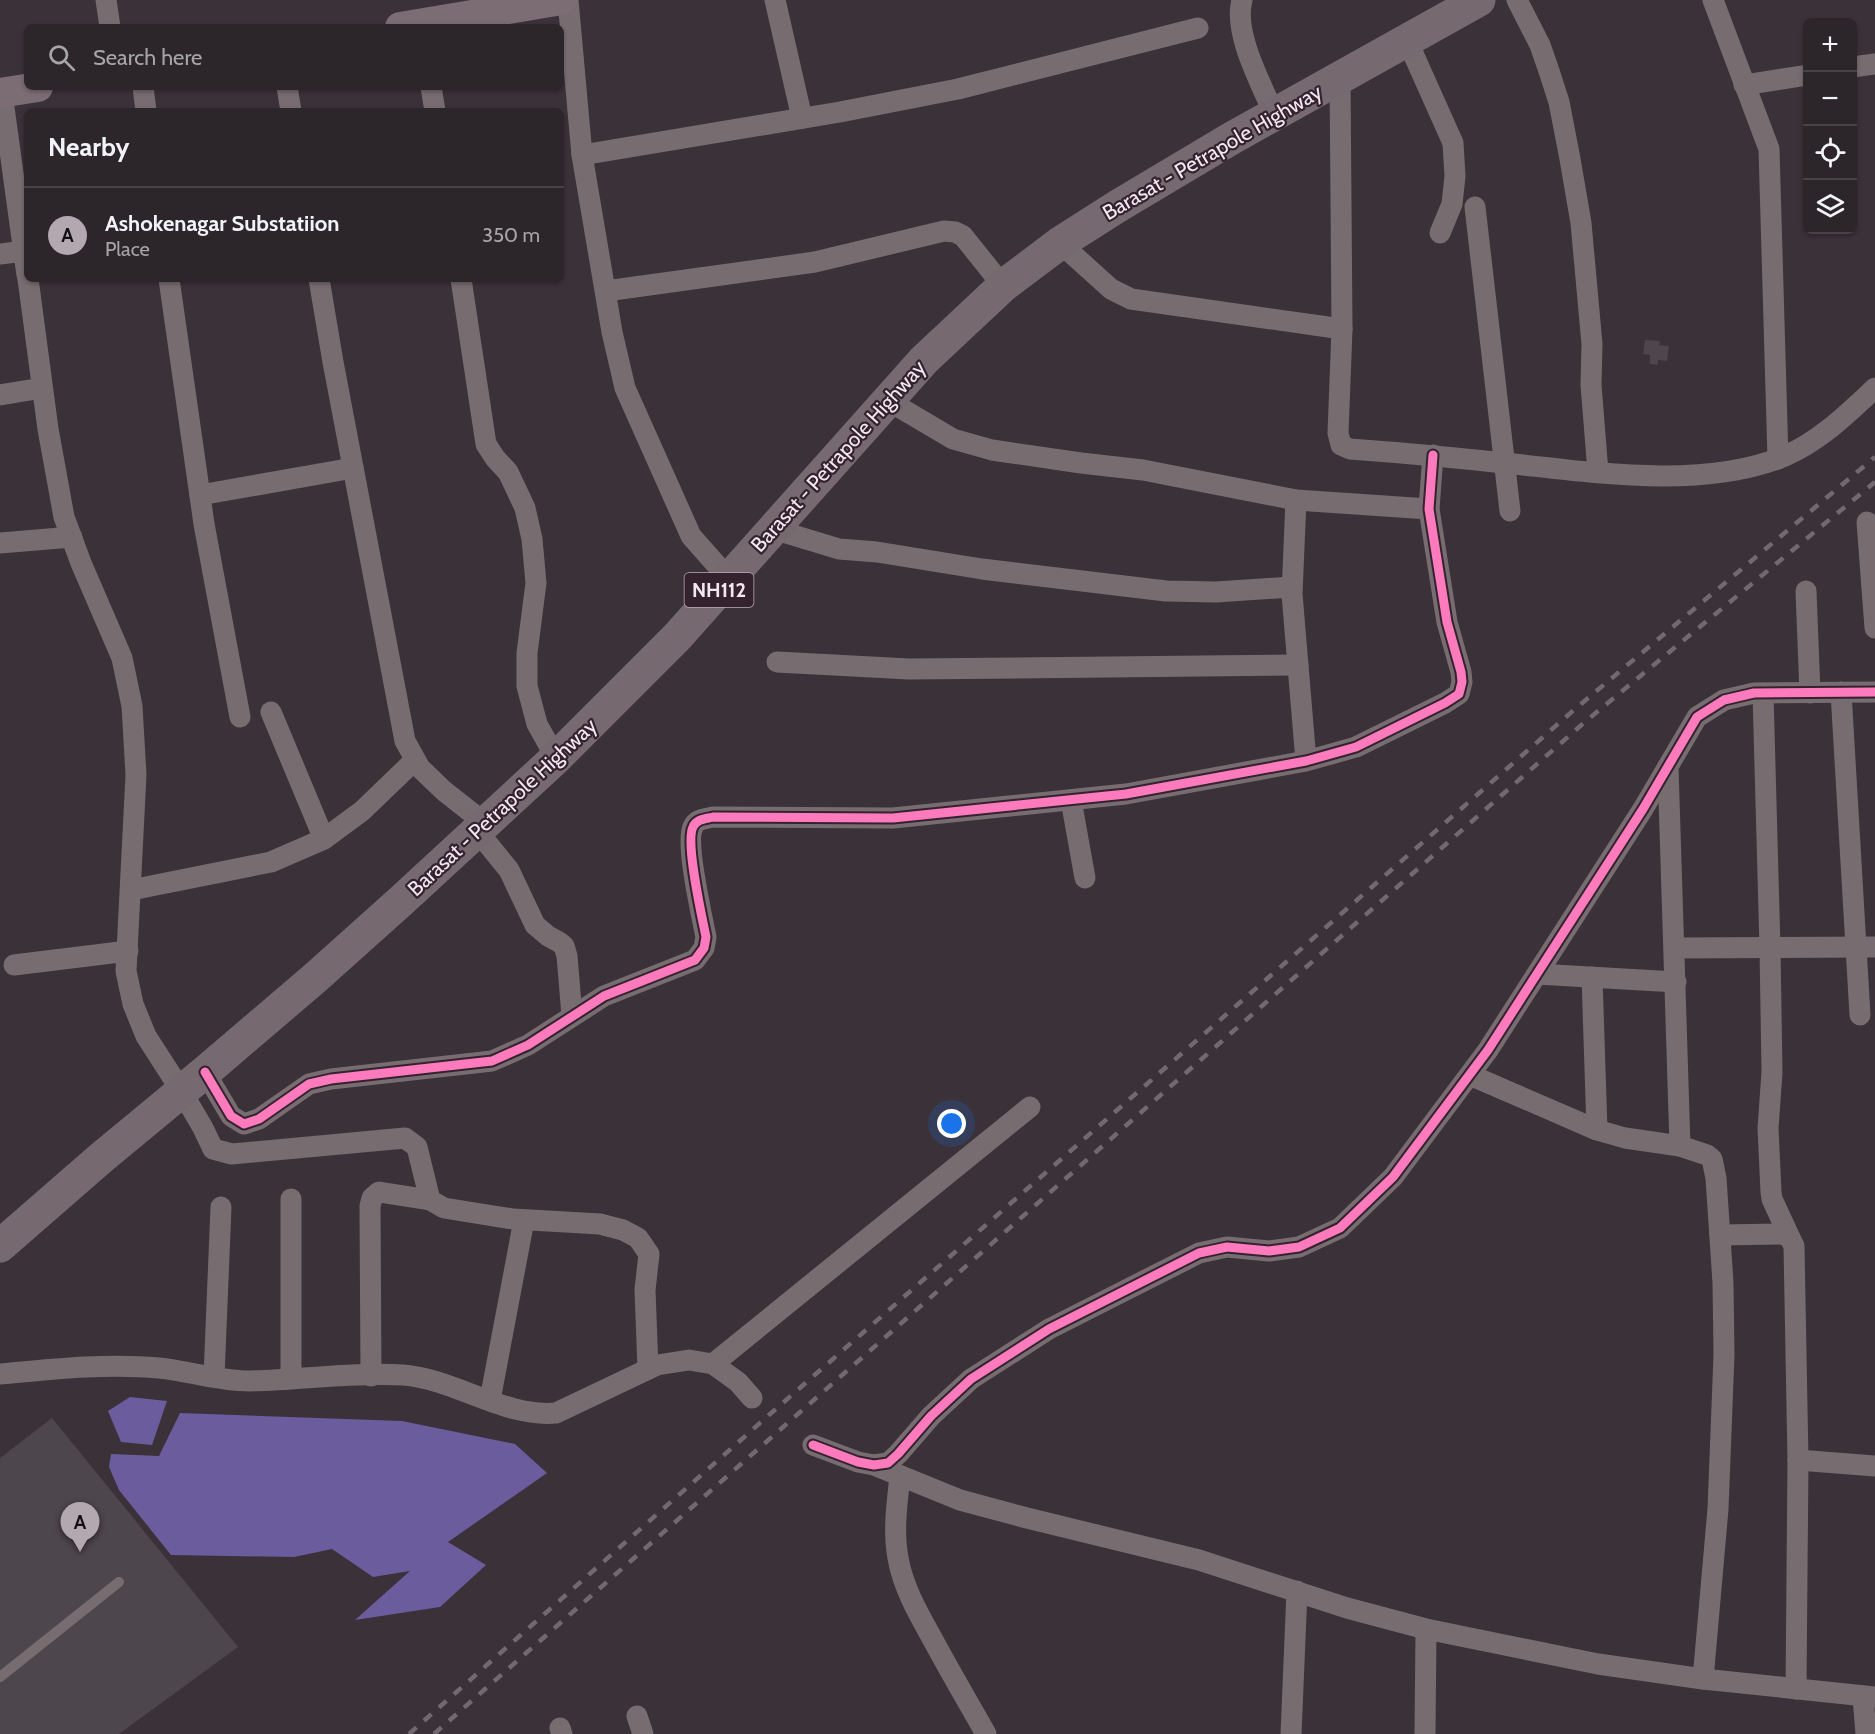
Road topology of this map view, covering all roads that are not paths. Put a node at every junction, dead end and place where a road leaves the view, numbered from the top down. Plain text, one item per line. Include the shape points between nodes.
1 (106, 0) edge
2 (559, 0) edge
3 (775, 0) edge
4 (1242, 0) edge
5 (1479, 0) edge
6 (1517, 0) edge
7 (1713, 0) edge
8 (110, 24) edge
9 (425, 24) edge
10 (563, 24) edge
11 (1198, 28) dead end
12 (564, 33) edge
13 (1407, 40) junction
14 (1875, 64) edge
15 (1857, 66) edge
16 (1803, 76) edge
17 (1340, 77) junction
18 (1744, 85) junction
19 (24, 89) edge
20 (143, 90) edge
21 (288, 90) edge
22 (432, 90) edge
23 (1, 93) edge
24 (146, 108) edge
25 (290, 108) edge
26 (434, 108) edge
27 (1274, 114) junction
28 (802, 118) junction
29 (582, 154) junction
30 (1475, 207) dead end
31 (1440, 233) dead end
32 (24, 240) edge
33 (1060, 243) junction
34 (0, 254) edge
35 (28, 282) edge
36 (169, 282) edge
37 (320, 282) edge
38 (461, 282) edge
39 (1003, 286) junction
40 (606, 291) junction
41 (1342, 329) junction
42 (42, 388) junction
43 (1875, 388) edge
44 (0, 395) edge
45 (887, 400) junction
46 (1433, 455) junction
47 (1778, 459) junction
48 (1504, 463) junction
49 (353, 468) junction
50 (1598, 472) junction
51 (200, 495) junction
52 (1296, 500) junction
53 (1429, 509) junction
54 (1510, 511) dead end
55 (1867, 522) dead end
56 (773, 529) junction
57 (72, 537) junction
58 (0, 543) edge
59 (729, 579) junction
60 (1292, 587) junction
61 (1806, 591) dead end
62 (1875, 628) edge
63 (777, 662) dead end
64 (1298, 665) junction
65 (1841, 692) junction
66 (1875, 692) edge
67 (1763, 693) junction
68 (1810, 693) junction
69 (271, 712) dead end
70 (240, 717) dead end
71 (556, 758) junction
72 (415, 760) junction
73 (1306, 761) junction
74 (1668, 766) junction
75 (1071, 800) junction
76 (482, 828) junction
77 (324, 839) junction
78 (1085, 878) dead end
79 (131, 890) junction
80 (1675, 948) junction
81 (1770, 948) junction
82 (1866, 948) edge
83 (128, 951) junction
84 (14, 964) dead end
85 (1537, 974) junction
86 (1592, 977) junction
87 (1676, 982) junction
88 (1860, 1015) dead end
89 (572, 1016) junction
90 (1470, 1075) junction
91 (194, 1082) junction
92 (1030, 1107) dead end
93 (1596, 1130) junction
94 (1680, 1146) junction
95 (291, 1199) dead end
96 (430, 1200) junction
97 (221, 1207) dead end
98 (524, 1220) junction
99 (1720, 1235) junction
100 (1790, 1238) junction
101 (0, 1246) edge
102 (712, 1364) junction
103 (648, 1369) junction
104 (0, 1374) edge
105 (371, 1376) junction
106 (214, 1377) junction
107 (291, 1378) junction
108 (752, 1398) dead end
109 (490, 1400) junction
110 (813, 1445) dead end
111 (1798, 1460) junction
112 (874, 1465) junction
113 (1875, 1466) edge
114 (900, 1476) junction
115 (119, 1582) dead end
116 (1297, 1591) junction
117 (1426, 1629) junction
118 (0, 1677) edge
119 (1703, 1679) junction
120 (1796, 1689) junction
121 (1869, 1697) edge
122 (986, 1734) edge
123 (1291, 1734) edge
124 (1425, 1734) edge
125 (1866, 1734) edge

1 - 8 street
2 - 9 main road
2 - 10 street
3 - 28 street
4 - 27 street via 1240,12 1246,47
5 - 13 highway, Barasat - Petrapole Highway / NH112
6 - 50 street via 1549,71 1570,159 1581,224 1592,344
7 - 18 street
11 - 28 street via 958,89
12 - 29 street
13 - 17 highway, Barasat - Petrapole Highway / NH112
13 - 31 street via 1453,142 1452,204
14 - 15 street
16 - 18 street
17 - 27 highway, Barasat - Petrapole Highway / NH112
17 - 41 street
18 - 47 street via 1769,149
19 - 23 main road
20 - 24 street
21 - 25 street
22 - 26 street
23 - 32 street
27 - 33 highway, Barasat - Petrapole Highway / NH112
28 - 29 street
29 - 40 street
30 - 48 street
32 - 34 street
33 - 39 highway, Barasat - Petrapole Highway / NH112
33 - 41 street via 1111,289 1131,299
35 - 42 street
36 - 51 street
37 - 49 street
38 - 71 street via 486,444 508,472 525,508 532,539 536,583 527,686 537,724
39 - 40 street via 963,236 944,231 815,262
39 - 45 highway, Barasat - Petrapole Highway / NH112
40 - 59 street via 625,388 691,536
41 - 46 street via 1338,433 1341,445 1350,449
42 - 44 street
42 - 57 street via 64,517
43 - 47 street via 1815,441
45 - 52 street via 953,439 992,450 1143,470
45 - 56 highway, Barasat - Petrapole Highway / NH112
46 - 48 street
46 - 53 street
47 - 50 street via 1755,467 1685,476
48 - 50 street
48 - 54 street
49 - 51 street
49 - 72 street via 405,741
51 - 70 street
52 - 53 street
52 - 60 street
53 - 73 street via 1447,622 1461,672 1459,694 1356,747
55 - 62 street
56 - 59 highway, Barasat - Petrapole Highway / NH112
56 - 60 street via 839,549 1166,591
57 - 58 street
57 - 79 street via 122,658 132,706 136,775
59 - 71 highway, Barasat - Petrapole Highway / NH112
60 - 64 street
61 - 68 street
63 - 64 street via 909,669
64 - 73 street
65 - 66 street
65 - 68 street
65 - 82 street
67 - 68 street
67 - 74 street via 1724,700 1697,717
67 - 81 street
69 - 77 street
71 - 76 highway, Barasat - Petrapole Highway / NH112
72 - 76 street
72 - 77 street via 362,811
73 - 75 street via 1126,794
74 - 80 street
74 - 85 street
75 - 78 street
75 - 89 street via 893,818 699,820 693,827 690,843 706,938 704,948 695,960 604,996
76 - 89 street via 509,870 535,925 564,946
76 - 91 highway, Barasat - Petrapole Highway / NH112
77 - 79 street via 271,862
79 - 83 street
80 - 81 street
80 - 87 street
81 - 82 street
81 - 100 street via 1771,1192
82 - 88 street
83 - 84 street
83 - 91 street via 126,971 133,1004 146,1036
85 - 86 street
85 - 90 street
86 - 87 street
86 - 93 street
87 - 94 street
89 - 91 street via 528,1045 492,1061 309,1084 259,1119 244,1124
90 - 93 street
90 - 112 street via 1393,1177 1340,1228 1299,1246 1269,1251 1227,1247 1199,1253 1049,1329 971,1378 888,1463
91 - 96 street via 213,1149 232,1154 405,1138 417,1148
91 - 101 highway, Barasat - Petrapole Highway / NH112
92 - 102 street
93 - 94 street
94 - 99 street via 1712,1159
95 - 107 street
96 - 98 street via 444,1208
96 - 105 street via 379,1192 372,1197
97 - 106 street
98 - 103 street via 600,1224 638,1238 649,1254 645,1290
98 - 109 street
99 - 100 street via 1783,1234
99 - 119 street via 1722,1420
100 - 111 street via 1795,1257
102 - 103 street via 689,1360
102 - 108 street via 738,1382
103 - 109 street via 556,1413 525,1411
104 - 106 street via 127,1366
105 - 107 street
105 - 109 street via 438,1381
106 - 107 street via 248,1381
110 - 112 street
111 - 113 street
111 - 120 street
112 - 114 street
114 - 116 street via 960,1500 1198,1560
114 - 122 street via 895,1533 904,1579 922,1620
115 - 118 lane
116 - 117 street
116 - 123 street
117 - 119 street via 1598,1664
117 - 124 street
119 - 120 street
120 - 121 street
121 - 125 street

